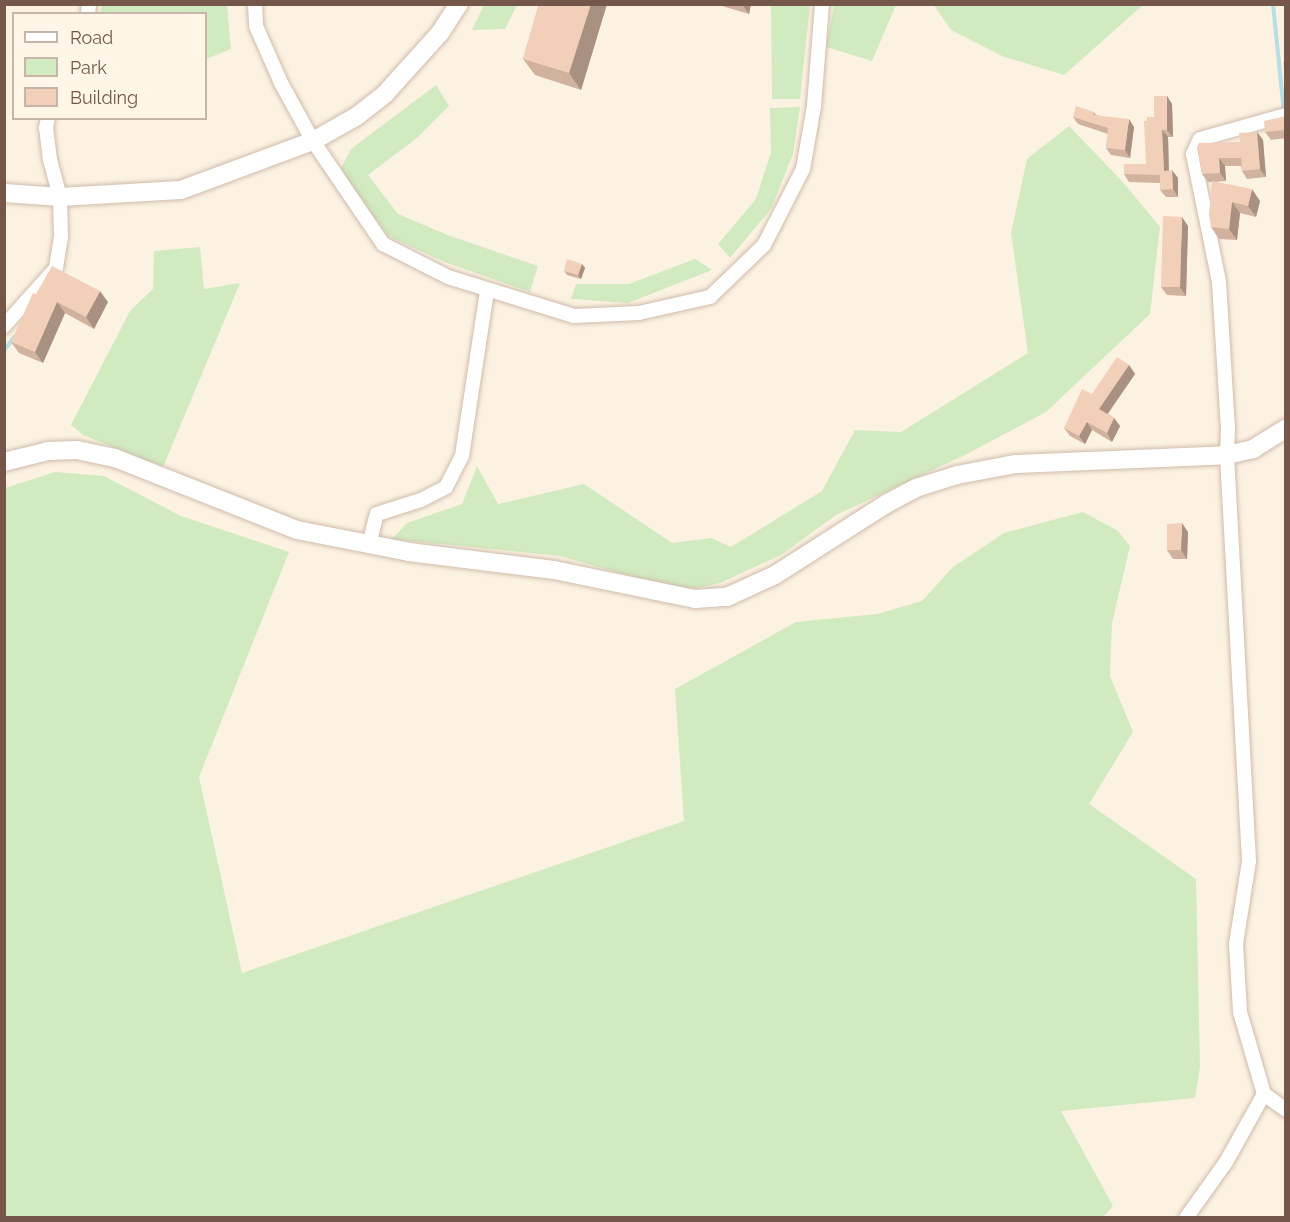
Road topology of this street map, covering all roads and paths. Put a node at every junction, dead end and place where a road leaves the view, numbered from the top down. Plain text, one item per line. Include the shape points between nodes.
1 (255, 4) edge
2 (459, 4) edge
3 (822, 4) edge
4 (1283, 115) edge
5 (48, 120) edge
6 (313, 141) junction
7 (4, 192) edge
8 (60, 197) junction
9 (487, 291) junction
10 (4, 326) edge
11 (1286, 428) edge
12 (1227, 455) junction
13 (4, 462) edge
14 (369, 545) junction
15 (1264, 1094) junction
16 (1286, 1110) edge
17 (1186, 1218) edge

1 - 6 street via 256,26
2 - 6 street via 440,33 385,93 357,116
3 - 9 street via 814,106 803,169 764,245 710,297 639,313 574,316
4 - 12 street via 1200,139 1193,154 1219,282
5 - 8 street via 50,160
6 - 8 street via 180,190
6 - 9 street via 383,244 448,277
7 - 8 street
8 - 10 street via 61,237 56,268
9 - 14 street via 462,456 446,487 377,514
11 - 12 street via 1253,449
12 - 14 street via 1016,464 957,475 916,488 775,575 727,597 696,599 554,570
12 - 15 street via 1249,861 1236,944 1240,1012
13 - 14 street via 48,451 77,450 115,458 297,530
15 - 16 street
15 - 17 street via 1226,1162

